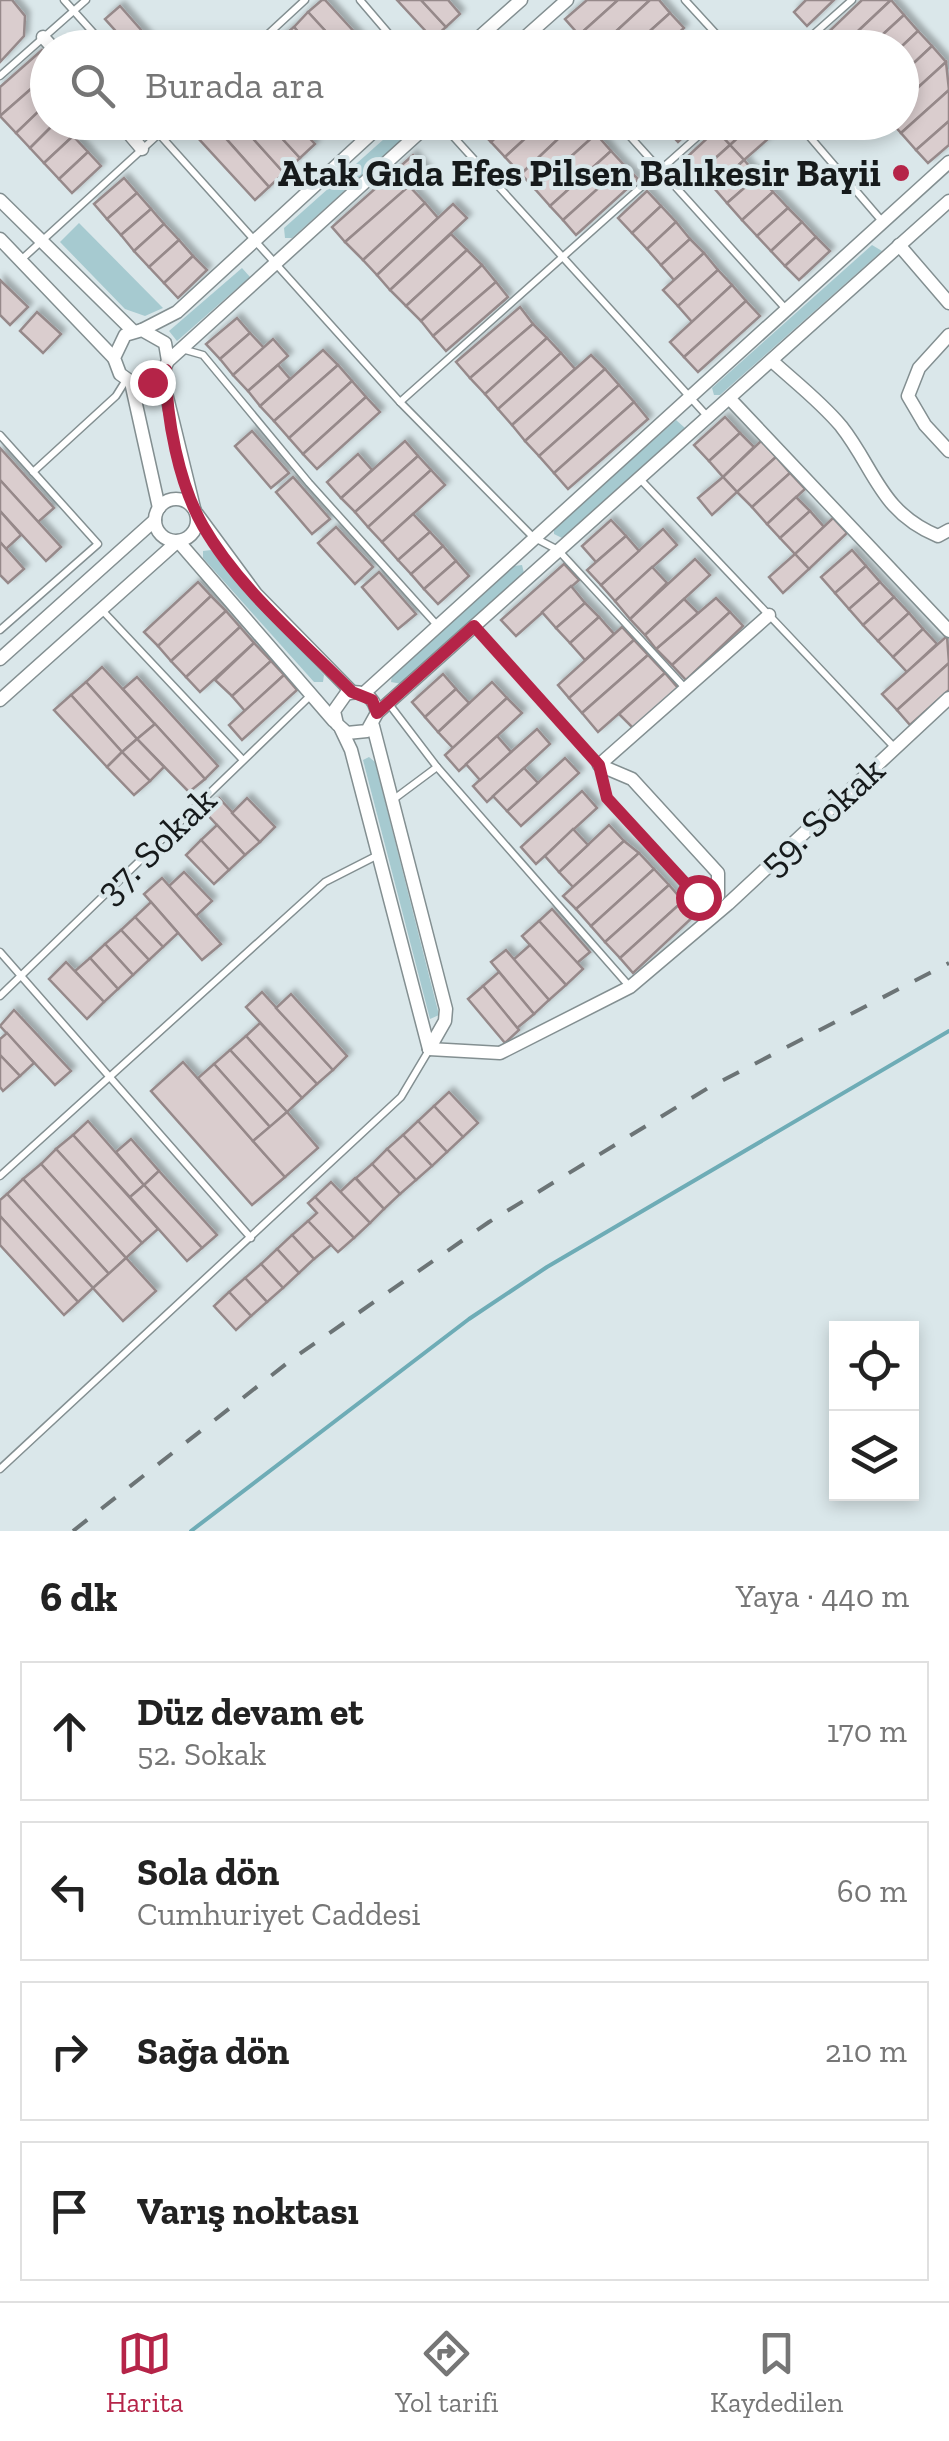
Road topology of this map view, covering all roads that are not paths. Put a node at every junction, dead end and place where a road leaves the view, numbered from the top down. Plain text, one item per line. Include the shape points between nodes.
1 (64, 0) edge
2 (86, 0) edge
3 (305, 0) edge
4 (360, 0) edge
5 (521, 0) edge
6 (567, 0) edge
7 (686, 0) edge
8 (852, 0) edge
9 (74, 10) junction
10 (58, 30) edge
11 (91, 30) edge
12 (272, 30) edge
13 (386, 30) edge
14 (487, 30) edge
15 (533, 30) edge
16 (714, 30) edge
17 (818, 30) edge
18 (30, 55) edge
19 (0, 76) edge
20 (134, 140) edge
21 (152, 140) edge
22 (163, 140) edge
23 (365, 140) edge
24 (411, 140) edge
25 (456, 140) edge
26 (633, 140) edge
27 (694, 140) edge
28 (812, 140) edge
29 (142, 149) junction
30 (949, 162) edge
31 (660, 170) junction
32 (0, 200) edge
33 (949, 201) edge
34 (881, 220) junction
35 (0, 239) edge
36 (42, 242) junction
37 (255, 242) junction
38 (899, 245) junction
39 (561, 258) junction
40 (21, 260) junction
41 (275, 264) junction
42 (949, 303) edge
43 (785, 308) junction
44 (138, 330) junction
45 (949, 335) edge
46 (182, 349) junction
47 (114, 358) junction
48 (772, 361) junction
49 (167, 366) junction
50 (128, 381) junction
51 (689, 396) junction
52 (730, 399) junction
53 (400, 402) junction
54 (709, 418) junction
55 (0, 435) edge
56 (949, 451) edge
57 (33, 472) junction
58 (640, 478) junction
59 (195, 511) junction
60 (157, 514) junction
61 (949, 530) edge
62 (532, 537) junction
63 (178, 540) junction
64 (558, 550) junction
65 (100, 608) junction
66 (769, 615) junction
67 (436, 624) junction
68 (474, 626) junction
69 (0, 630) edge
70 (949, 631) edge
71 (0, 659) edge
72 (686, 688) junction
73 (358, 693) junction
74 (312, 694) junction
75 (949, 698) edge
76 (0, 700) edge
77 (379, 714) junction
78 (339, 727) junction
79 (895, 748) junction
80 (244, 760) junction
81 (599, 765) junction
82 (437, 767) junction
83 (394, 800) junction
84 (379, 854) junction
85 (723, 900) junction
86 (0, 952) edge
87 (21, 975) junction
88 (630, 987) junction
89 (0, 996) edge
90 (430, 1049) junction
91 (109, 1079) junction
92 (0, 1176) edge
93 (250, 1238) junction
94 (0, 1469) edge

1 - 9 lane
2 - 9 lane
3 - 12 lane
4 - 13 lane
5 - 14 street
6 - 15 street
7 - 16 lane
8 - 17 lane
9 - 10 lane
9 - 11 lane
18 - 19 lane
20 - 29 street
21 - 29 lane
22 - 37 lane
23 - 37 street
24 - 41 street
25 - 39 lane
26 - 31 lane
27 - 31 lane
28 - 34 lane
29 - 36 lane
30 - 34 street
31 - 39 lane
31 - 43 lane
32 - 36 street
33 - 38 street
34 - 43 street
35 - 40 street
36 - 40 lane
36 - 44 street
37 - 41 lane
37 - 44 street via 177,312
38 - 42 street
38 - 48 street
39 - 51 lane
39 - 53 lane
40 - 47 street
41 - 46 street
41 - 53 lane
43 - 51 street
44 - 47 street via 119,341
44 - 49 street via 165,343
45 - 56 street via 919,368 908,396
46 - 49 street
46 - 67 lane via 203,355
47 - 50 street
48 - 52 street
48 - 61 street via 844,429 882,493 912,525 938,536
49 - 50 street via 152,382
49 - 59 street via 166,394
50 - 57 lane
50 - 60 street
51 - 54 lane
51 - 62 street
52 - 54 street
52 - 70 street
53 - 62 lane
54 - 58 street
55 - 57 lane
57 - 69 lane via 98,544
58 - 64 street
58 - 66 lane
59 - 60 street via 176,498
59 - 63 street via 196,528
59 - 73 street via 256,594
60 - 63 street via 165,538
60 - 71 street
62 - 64 lane
62 - 67 street
63 - 65 street
63 - 74 street
64 - 68 street
64 - 72 lane
65 - 76 street
65 - 80 lane
66 - 72 street
66 - 79 lane
67 - 73 street
68 - 77 street
68 - 81 lane
72 - 81 street
73 - 77 street
73 - 78 street via 336,704
74 - 78 street
74 - 80 lane, 37. Sokak
75 - 79 street, 59. Sokak
77 - 78 street via 360,734
77 - 82 lane
77 - 83 street
78 - 84 street
79 - 85 street, 59. Sokak
80 - 87 lane, 37. Sokak
81 - 85 street via 632,780 718,873
81 - 85 lane via 607,798 698,897
82 - 83 lane
82 - 88 lane
83 - 90 street via 446,1009
84 - 90 street
84 - 91 lane via 326,882
85 - 88 street, 59. Sokak
86 - 87 lane
87 - 89 lane, 37. Sokak
87 - 91 lane
88 - 90 street, 59. Sokak via 500,1053
90 - 93 lane via 401,1097
91 - 92 lane
91 - 93 lane
93 - 94 lane

